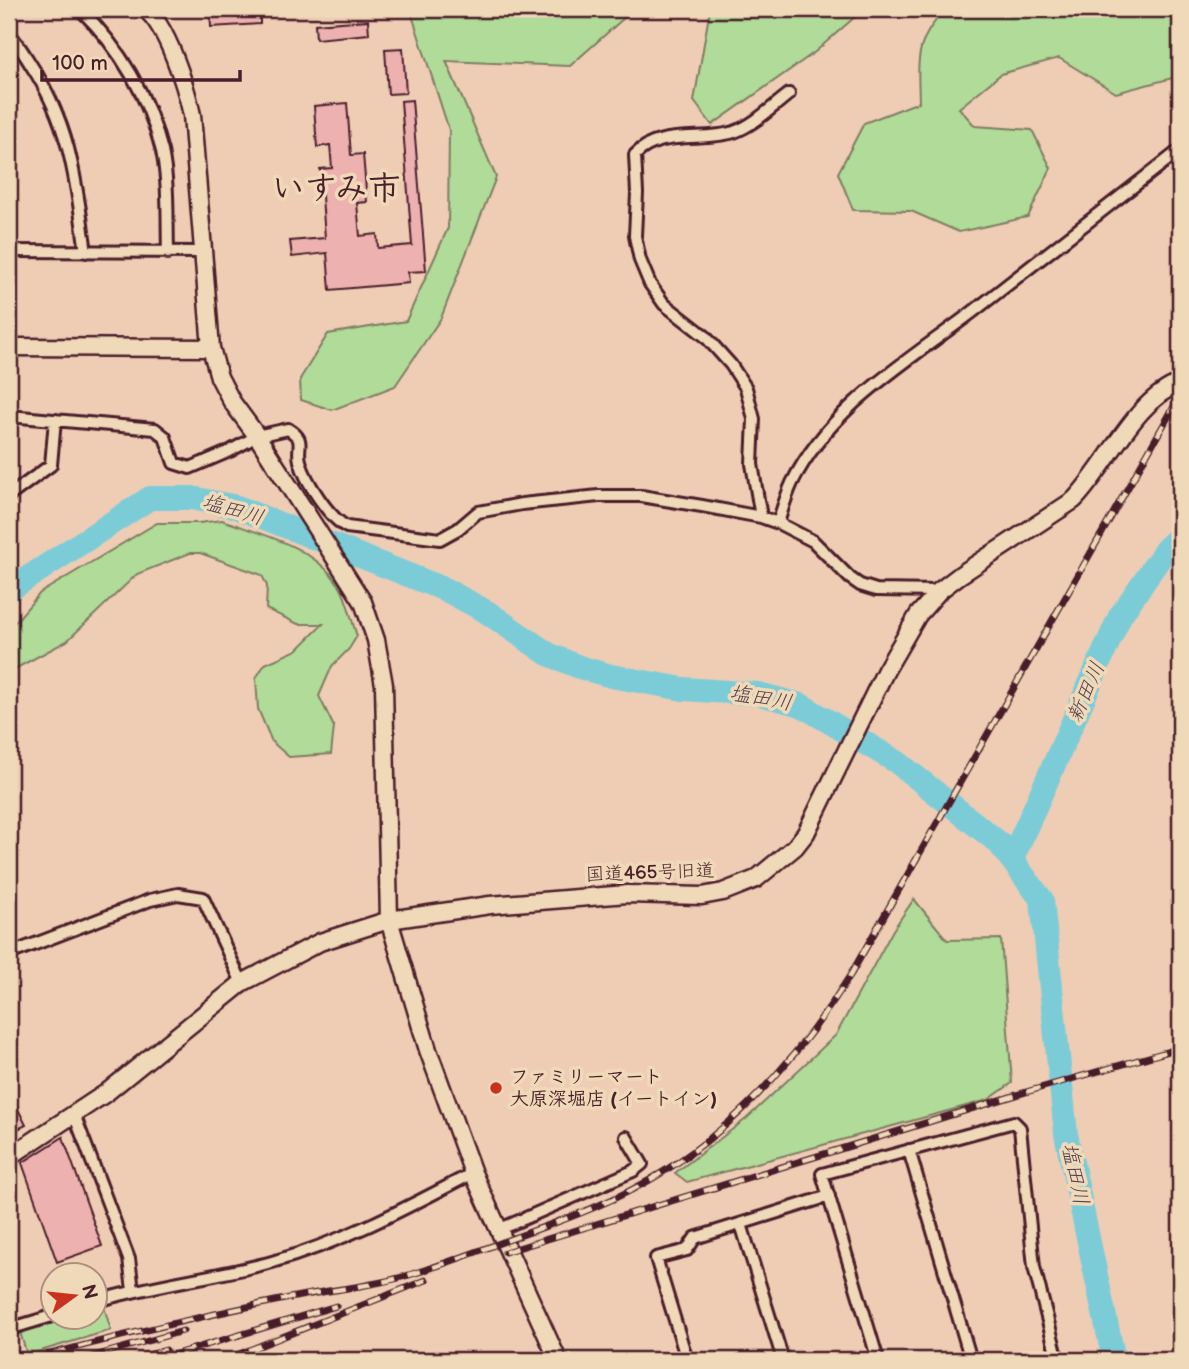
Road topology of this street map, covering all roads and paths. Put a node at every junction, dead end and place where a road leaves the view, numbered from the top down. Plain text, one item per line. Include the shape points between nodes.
1 (80, 9) edge
2 (154, 11) edge
3 (9, 34) edge
4 (789, 94) dead end
5 (1180, 150) edge
6 (9, 251) edge
7 (86, 252) junction
8 (202, 252) junction
9 (168, 253) junction
10 (9, 347) edge
11 (211, 348) junction
12 (1180, 383) edge
13 (9, 416) edge
14 (55, 420) junction
15 (257, 436) junction
16 (9, 496) edge
17 (761, 517) junction
18 (778, 523) junction
19 (939, 591) junction
20 (389, 920) junction
21 (9, 954) edge
22 (242, 983) junction
23 (74, 1114) junction
24 (626, 1138) dead end
25 (909, 1150) junction
26 (9, 1157) edge
27 (473, 1173) junction
28 (829, 1196) junction
29 (741, 1224) junction
30 (498, 1230) junction
31 (134, 1290) junction
32 (108, 1298) edge
33 (38, 1320) edge
34 (9, 1329) edge
35 (558, 1360) edge
36 (687, 1360) edge
37 (783, 1360) edge
38 (878, 1360) edge
39 (971, 1360) edge
40 (1059, 1360) edge

1 - 9 street via 113,45 144,96 162,152
2 - 8 street via 186,86 192,115
3 - 7 street via 45,86 62,124 74,166
4 - 17 street via 736,131 662,140 635,155 635,236 640,260 664,304 705,336 746,388 754,419 752,464
5 - 18 street via 851,404 808,455
6 - 7 street
7 - 9 street
8 - 9 street
8 - 11 street
10 - 11 street
11 - 15 street via 232,402
12 - 19 street, 国道465号旧道 via 1148,401 1073,500
13 - 14 street
14 - 15 street via 155,429 165,437 174,463 190,468
14 - 16 street via 51,466
15 - 17 street via 288,429 297,435 304,471 338,523 402,536 440,539 478,512 599,496 640,496
15 - 20 street via 363,602 376,640 384,685
17 - 18 street
18 - 19 street via 813,541 860,585 876,590
19 - 20 street, 国道465号旧道 via 918,615 886,670 807,833 756,879 702,896 627,894 526,901
20 - 22 street, 国道465号旧道 via 320,942
20 - 27 street via 428,1050
21 - 22 street via 178,894 203,898
22 - 23 street, 国道465号旧道
23 - 26 street, 国道465号旧道
23 - 31 street via 128,1259
24 - 30 street via 642,1164 633,1171
25 - 28 street via 822,1174
25 - 39 street
25 - 40 street via 1014,1122 1020,1128 1034,1267
27 - 30 street
27 - 31 street via 400,1212 274,1261
28 - 29 street
28 - 38 street
29 - 36 street via 695,1238 687,1250 656,1258
29 - 37 street
30 - 35 street
31 - 32 street
33 - 34 street

